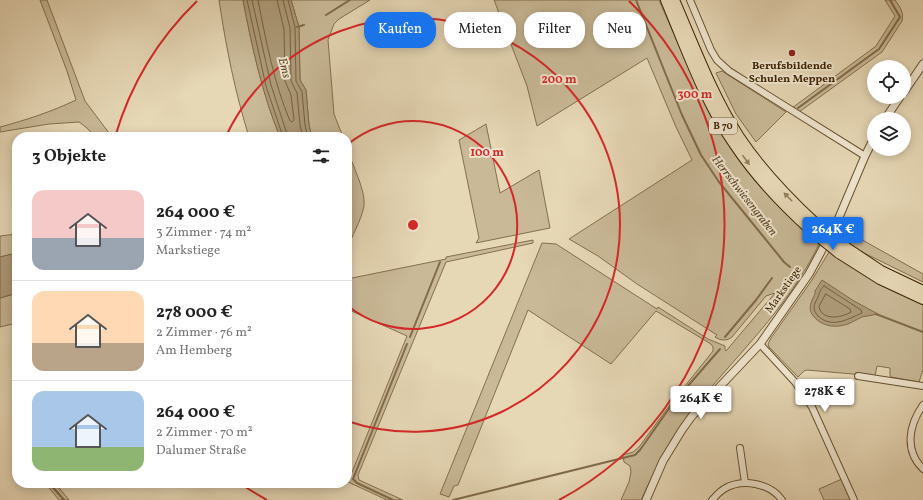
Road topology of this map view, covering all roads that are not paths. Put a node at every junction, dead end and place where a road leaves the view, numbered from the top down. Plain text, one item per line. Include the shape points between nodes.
1 (666, 0) edge
2 (674, 0) edge
3 (690, 0) edge
4 (923, 64) edge
5 (911, 82) edge
6 (867, 152) edge
7 (865, 156) junction
8 (814, 227) junction
9 (842, 250) junction
10 (923, 291) edge
11 (923, 299) edge
12 (760, 344) junction
13 (858, 376) dead end
14 (923, 386) edge
15 (923, 405) edge
16 (740, 448) dead end
17 (923, 469) edge
18 (745, 483) junction
19 (646, 500) edge
20 (712, 500) edge
21 (782, 500) edge
22 (854, 500) edge

1 -> 8 highway, B 70 via 696,71 734,144 771,191
8 -> 2 highway, B 70 via 777,186 739,137 704,70
3 - 7 street via 711,50 729,71
4 - 5 street
6 - 7 street, Markstiege
7 - 12 street, Markstiege via 837,222 810,274
8 - 9 highway, B 70, bridge
9 - 10 highway, B 70
9 - 11 highway, B 70 via 880,279
12 - 19 street, Markstiege via 692,416 663,461
12 - 22 street via 795,382 812,407
13 - 14 street
15 - 17 street via 911,429 910,443 913,455
16 - 18 street
18 - 20 street via 724,489
18 - 21 street via 772,489

